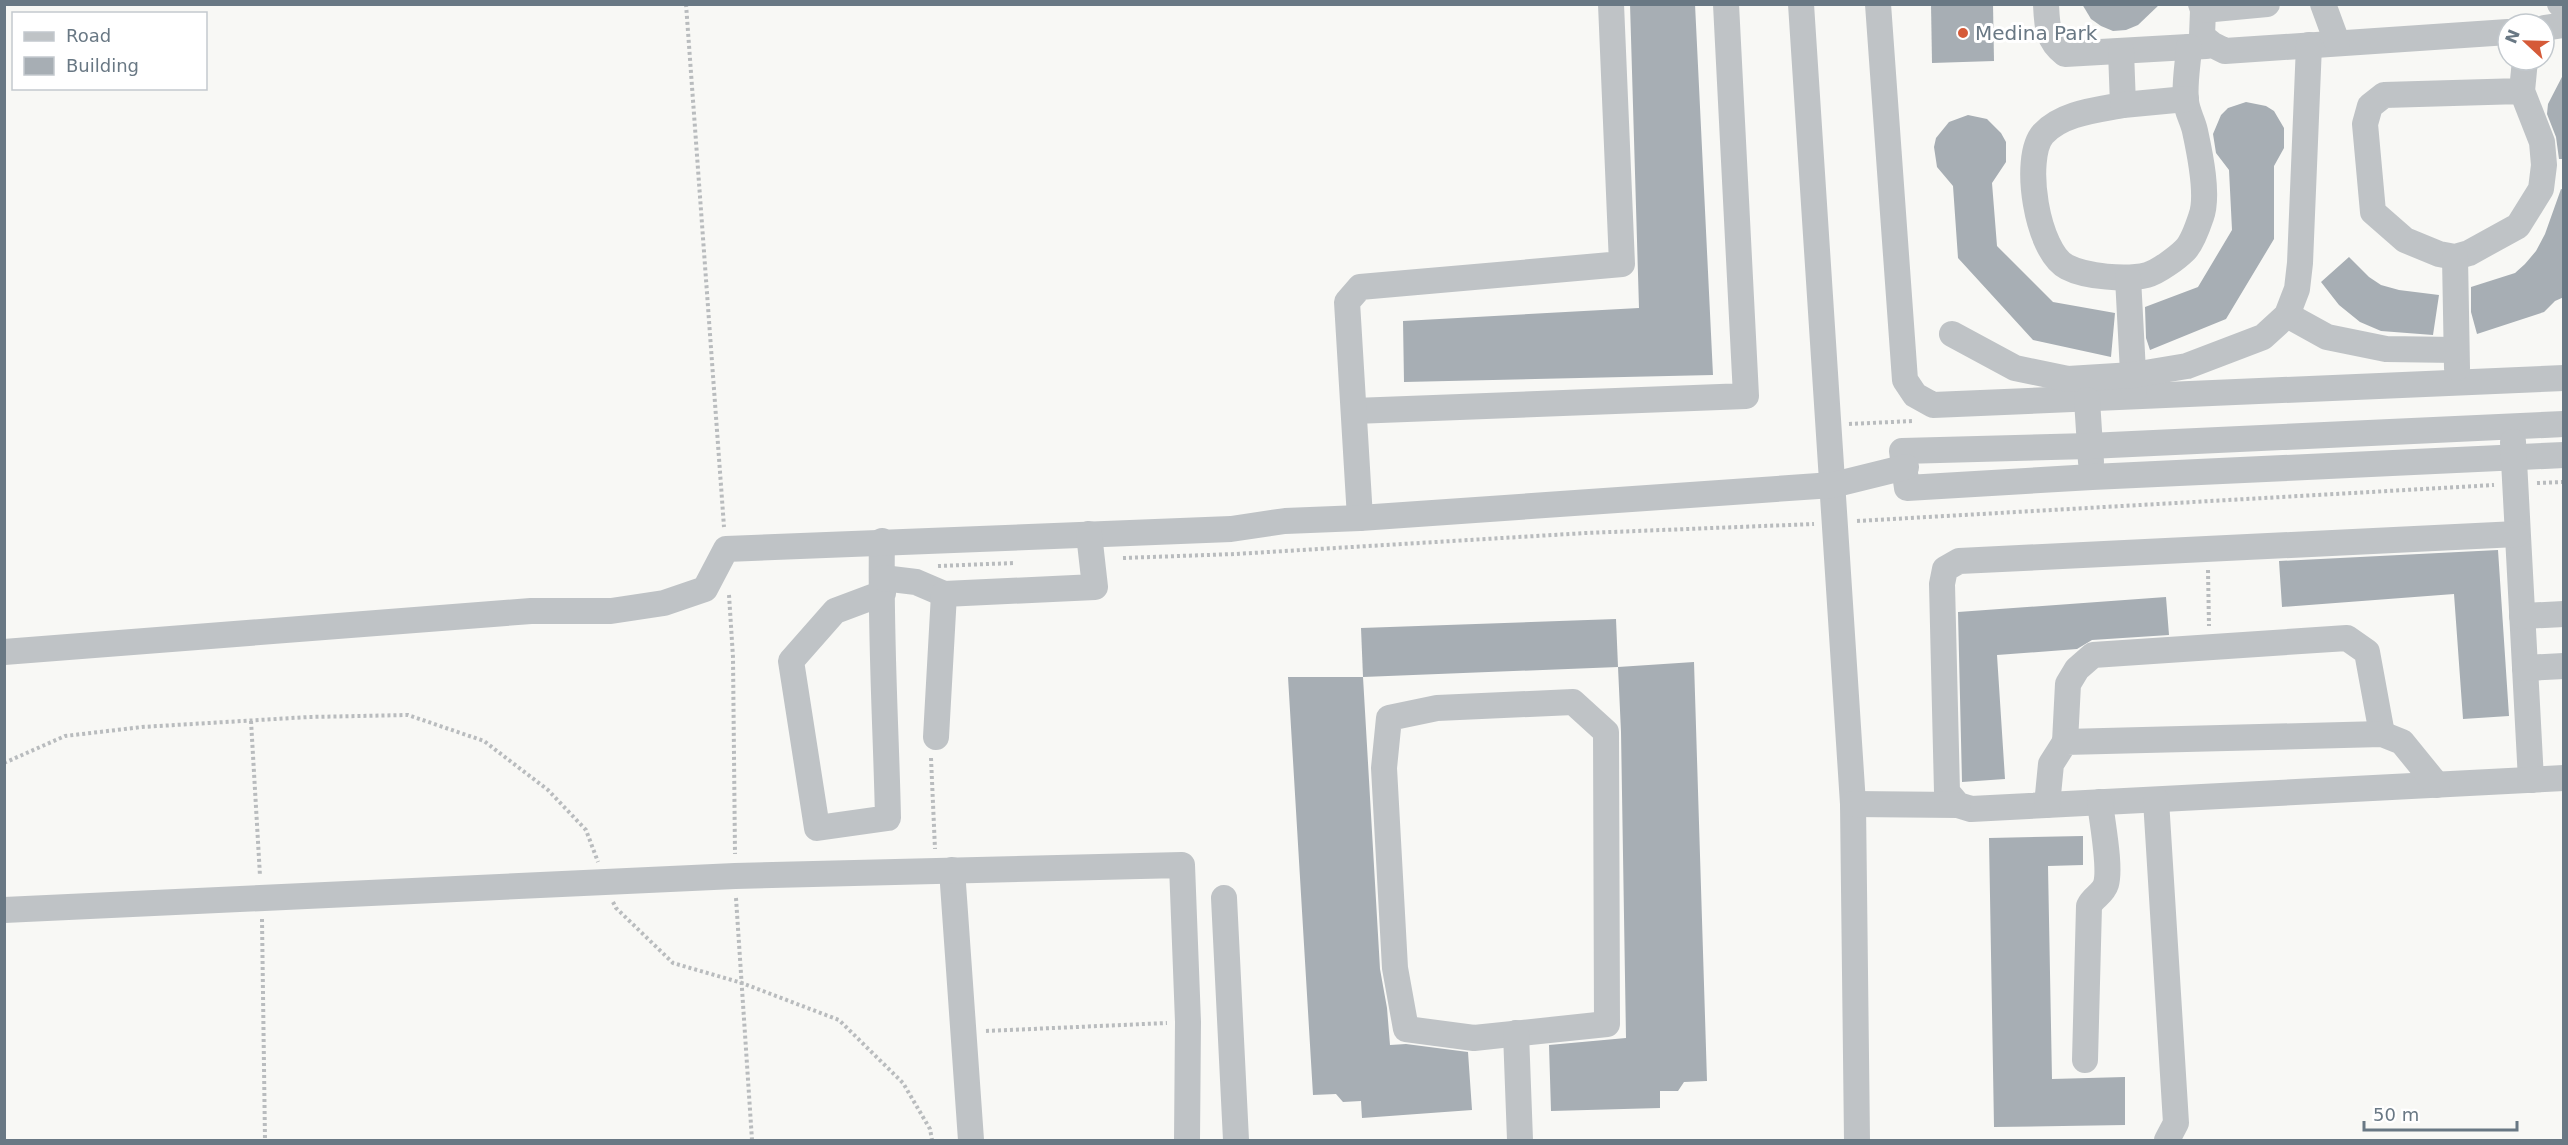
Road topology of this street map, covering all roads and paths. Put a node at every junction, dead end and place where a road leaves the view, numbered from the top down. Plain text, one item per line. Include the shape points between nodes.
1 (1611, 4) edge
2 (1726, 4) edge
3 (1801, 4) edge
4 (1878, 4) edge
5 (2046, 4) edge
6 (2267, 4) edge
7 (2323, 4) edge
8 (2202, 7) edge
9 (2496, 33) edge
10 (2337, 42) junction
11 (2309, 45) junction
12 (2201, 46) junction
13 (2121, 51) junction
14 (2524, 72) edge
15 (2523, 91) junction
16 (2186, 99) junction
17 (2123, 105) junction
18 (2455, 257) junction
19 (2128, 278) junction
20 (2288, 315) junction
21 (1952, 334) dead end
22 (2456, 350) junction
23 (2564, 378) edge
24 (2457, 384) junction
25 (2133, 386) junction
26 (2087, 400) junction
27 (1354, 411) junction
28 (2564, 424) edge
29 (2512, 427) junction
30 (2089, 446) junction
31 (2564, 455) edge
32 (2514, 458) junction
33 (1906, 467) junction
34 (2092, 477) junction
35 (2564, 482) edge
36 (2515, 484) junction
37 (1833, 485) junction
38 (1360, 519) junction
39 (1835, 523) junction
40 (1089, 534) junction
41 (2517, 534) junction
42 (882, 541) junction
43 (2208, 549) junction
44 (1093, 559) junction
45 (1023, 562) dead end
46 (931, 566) dead end
47 (883, 585) junction
48 (944, 594) junction
49 (2564, 614) edge
50 (2522, 616) junction
51 (2209, 648) junction
52 (4, 652) edge
53 (2564, 666) edge
54 (2525, 668) junction
55 (2382, 734) junction
56 (936, 737) joint
57 (2065, 742) junction
58 (4, 763) edge
59 (2564, 778) edge
60 (2531, 780) junction
61 (2437, 785) junction
62 (2157, 800) junction
63 (2100, 802) junction
64 (1853, 804) junction
65 (1958, 805) junction
66 (2047, 805) junction
67 (944, 871) junction
68 (262, 898) junction
69 (1224, 898) dead end
70 (4, 910) edge
71 (1188, 1022) junction
72 (964, 1032) junction
73 (1516, 1033) junction
74 (2085, 1060) dead end
75 (265, 1140) edge
76 (971, 1140) edge
77 (1187, 1140) edge
78 (1236, 1140) edge
79 (1520, 1140) edge
80 (1857, 1140) edge
81 (2167, 1140) edge

1 - 27 street via 1622,264 1360,287 1347,302
2 - 27 street via 1746,396
3 - 37 street
4 - 26 street via 1905,380 1915,395 1933,405
5 - 13 street via 2047,33 2055,47 2065,54
6 - 8 street
7 - 10 street
8 - 12 street
9 - 10 street
10 - 11 street
11 - 12 street via 2225,51
11 - 20 street via 2300,263
12 - 13 street
12 - 16 street
13 - 17 street
14 - 15 street
15 - 18 street via 2542,142 2541,189 2518,226
15 - 18 street via 2384,95 2370,106 2366,124 2373,212 2405,240
16 - 17 street
16 - 19 street via 2203,180 2202,214 2187,249 2150,274
17 - 19 street via 2083,112 2044,132 2036,144 2032,176 2043,238 2065,267
18 - 22 street
19 - 25 street
20 - 22 street via 2327,337 2385,349
20 - 25 street via 2263,337
21 - 25 street via 2015,368 2068,380
22 - 24 street
23 - 24 street
24 - 25 street
25 - 26 street
26 - 30 street
27 - 38 street
28 - 29 street
29 - 30 street
29 - 32 street
30 - 33 street via 1902,451
30 - 34 street
31 - 32 street
32 - 34 street
32 - 36 street
33 - 34 street via 1907,488
33 - 37 street
35 - 36 path
36 - 39 path
36 - 41 street
37 - 38 street
37 - 39 street
38 - 40 street
39 - 44 path
39 - 64 street
40 - 42 street
40 - 44 street
41 - 43 street
41 - 50 street
42 - 47 street
42 - 52 street via 726,549 705,589 664,603 611,611 531,611
43 - 51 path
43 - 65 street via 1959,561 1945,569 1942,584 1947,792
44 - 48 street via 1095,587
45 - 46 path
47 - 47 street via 888,818 817,828 791,661 836,611
47 - 48 street via 916,582
48 - 56 street
49 - 50 street
50 - 54 street
51 - 55 street via 2347,639 2367,652
51 - 57 street via 2093,655 2068,684
53 - 54 street
54 - 60 street
55 - 57 street
55 - 61 street via 2402,742
56 - 67 path via 931,758
57 - 66 street via 2051,764
58 - 68 path via 65,736 251,721
59 - 60 street
60 - 61 street
61 - 62 street
62 - 63 street
62 - 81 street via 2176,1123
63 - 66 street
63 - 74 street via 2108,876 2103,891 2089,906
64 - 65 street
64 - 80 street
65 - 66 street via 1971,809
67 - 68 street via 735,876
67 - 71 street via 1182,865
67 - 72 street
68 - 70 street
68 - 75 path
69 - 78 street
71 - 72 path
71 - 77 street
72 - 76 street
73 - 73 street via 1607,1024 1606,732 1574,702 1437,708 1389,718 1384,768 1395,968 1406,1029 1474,1038
73 - 79 street

